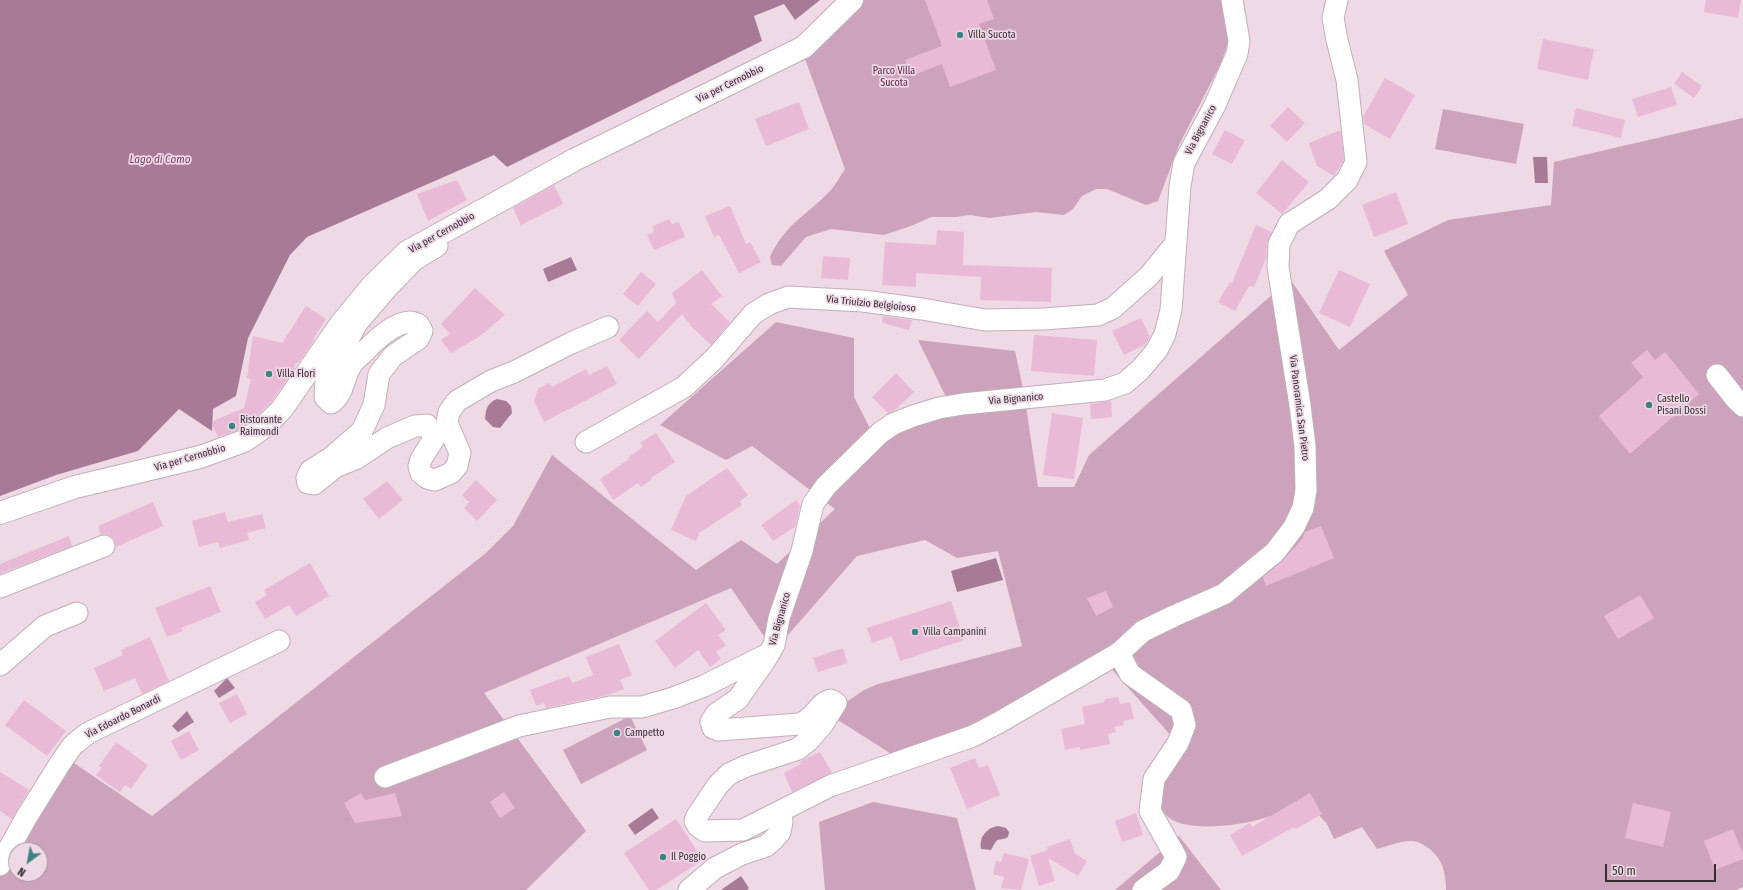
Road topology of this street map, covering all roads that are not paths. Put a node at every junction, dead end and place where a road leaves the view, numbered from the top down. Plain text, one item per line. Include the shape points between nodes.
1 (852, 0) edge
2 (1232, 0) edge
3 (1337, 0) edge
4 (499, 201) junction
5 (1175, 244) junction
6 (608, 328) dead end
7 (1717, 375) dead end
8 (1743, 406) edge
9 (586, 442) dead end
10 (0, 513) edge
11 (104, 546) dead end
12 (0, 587) edge
13 (77, 613) dead end
14 (279, 641) dead end
15 (770, 653) junction
16 (1119, 653) junction
17 (0, 665) edge
18 (385, 777) dead end
19 (781, 811) junction
20 (0, 865) edge
21 (689, 890) edge
22 (1143, 890) edge

1 - 4 main road, Via per Cernobbio via 804,47 574,160
2 - 5 street, Via Bignanico via 1239,41 1237,54 1215,105 1184,163
3 - 16 street, Via Panoramica San Pietro via 1334,18 1347,80 1356,162 1347,180 1328,199 1289,224 1279,244 1278,267 1305,446 1306,490 1303,508 1294,526 1275,552 1224,594 1143,631
4 - 6 street via 502,207 492,214 414,260 357,323 326,380 325,397 331,403 340,393 352,363 370,344 386,332 411,322 419,325 422,331 418,339 393,356 379,374 374,405 362,431 332,457 310,471 308,483 314,484 327,472 357,458 388,438 416,426 427,425 434,439 421,459 421,473 435,480 450,473 457,466 460,453 447,423 449,412 457,401 491,381
4 - 10 main road, Via per Cernobbio via 407,252 372,286 340,325 282,409 244,441 200,457 75,487
5 - 9 street, Via Triulzio Belgioioso via 1149,276 1113,308 1098,314 1043,319 985,320 863,301 788,297 769,304 753,314 715,358 684,387
5 - 15 street, Via Bignanico via 1171,310 1165,334 1157,350 1125,383 1105,390 939,408 893,424 880,432 860,451 826,486 813,504 802,551
7 - 8 street
11 - 12 street
13 - 17 street via 45,626
14 - 20 street, Via Edoardo Bonardi via 88,733 73,745 26,818
15 - 18 street via 674,698 642,707 610,707 519,726
15 - 19 street, Via Bignanico via 738,699 716,714 711,722 713,728 719,730 799,724 807,721 826,701 831,700 836,704 834,709 809,740 798,749 729,774 701,808 695,821 705,830 743,830
16 - 19 street, Via Bignanico via 973,736 837,784
16 - 22 street via 1130,674 1181,710 1184,725 1178,743 1154,779 1150,811 1176,857 1169,871
19 - 21 street via 780,832 766,846 742,854 715,868

